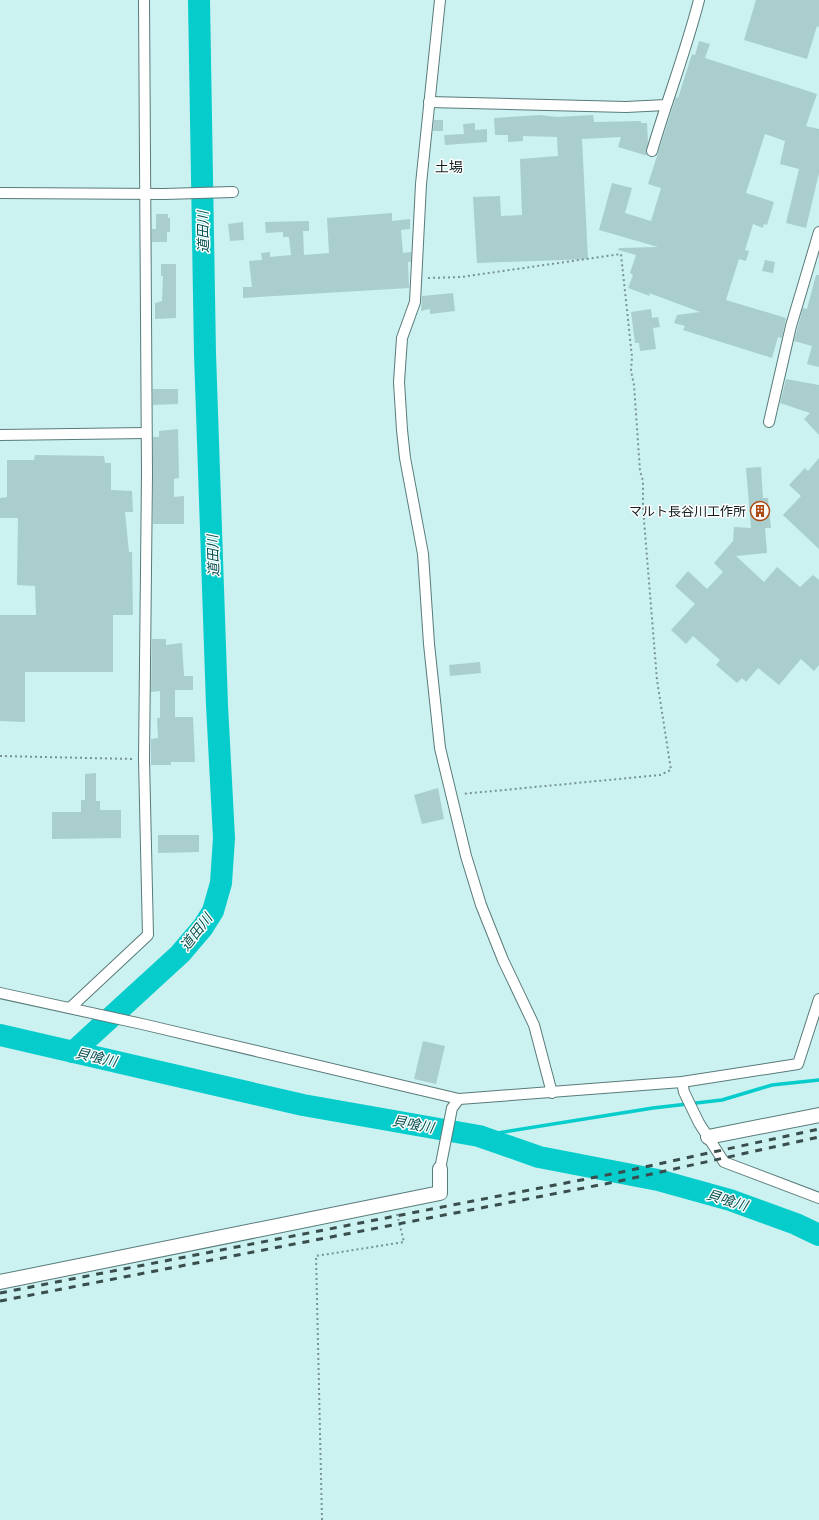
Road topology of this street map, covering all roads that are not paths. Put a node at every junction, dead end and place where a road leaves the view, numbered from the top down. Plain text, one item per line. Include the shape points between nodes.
1 (144, 0) edge
2 (440, 0) edge
3 (698, 0) edge
4 (429, 102) junction
5 (666, 105) junction
6 (652, 151) dead end
7 (233, 192) dead end
8 (0, 193) edge
9 (145, 194) junction
10 (819, 232) edge
11 (769, 422) dead end
12 (146, 433) junction
13 (0, 435) edge
14 (0, 993) edge
15 (819, 999) edge
16 (74, 1009) junction
17 (683, 1087) junction
18 (552, 1093) junction
19 (459, 1099) junction
20 (819, 1115) edge
21 (708, 1137) junction
22 (440, 1169) joint
23 (819, 1198) edge
24 (0, 1282) edge

1 - 9 street
2 - 4 street
3 - 5 street via 689,38
4 - 5 street via 626,107
4 - 18 street via 421,184 415,302 402,338 399,382 405,458 423,554 440,748 466,856 481,905 503,960 534,1025
5 - 6 street
7 - 9 street
8 - 9 street
9 - 12 street
10 - 11 street via 791,326
12 - 13 street
12 - 16 street via 144,759 148,935
14 - 16 street
15 - 17 street via 798,1064
16 - 19 street
17 - 18 street
17 - 21 street
18 - 19 street
19 - 22 street via 452,1108
20 - 21 street
21 - 23 street via 724,1162
22 - 24 street via 440,1193

